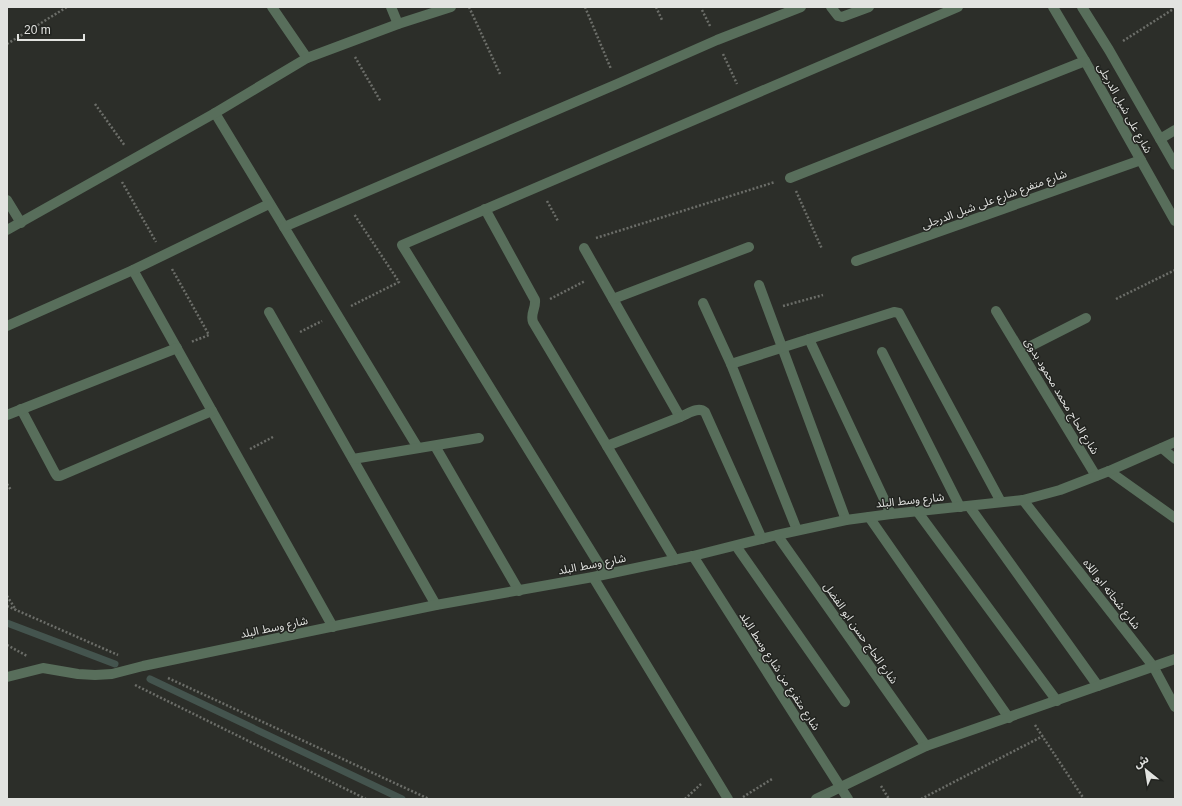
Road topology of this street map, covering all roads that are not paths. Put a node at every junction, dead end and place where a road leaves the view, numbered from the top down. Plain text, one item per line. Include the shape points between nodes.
1 (272, 7) edge
2 (391, 7) edge
3 (451, 7) edge
4 (801, 7) edge
5 (831, 7) edge
6 (869, 7) edge
7 (958, 7) edge
8 (1053, 7) edge
9 (1082, 7) edge
10 (398, 24) junction
11 (307, 58) junction
12 (1085, 61) junction
13 (214, 113) junction
14 (1175, 130) edge
15 (1160, 139) junction
16 (1141, 160) junction
17 (1175, 165) edge
18 (790, 178) road end
19 (7, 200) edge
20 (270, 204) junction
21 (485, 209) junction
22 (1175, 221) edge
23 (22, 223) junction
24 (284, 227) junction
25 (7, 230) edge
26 (749, 247) dead end
27 (584, 248) road end
28 (856, 261) dead end
29 (133, 270) junction
30 (759, 285) dead end
31 (613, 299) junction
32 (703, 303) dead end
33 (996, 311) dead end
34 (269, 312) dead end
35 (1086, 318) dead end
36 (7, 326) edge
37 (809, 339) junction
38 (782, 347) junction
39 (177, 348) junction
40 (1021, 351) junction
41 (882, 352) dead end
42 (731, 364) junction
43 (21, 409) junction
44 (212, 410) junction
45 (7, 415) edge
46 (680, 417) junction
47 (479, 438) dead end
48 (1175, 442) edge
49 (435, 446) junction
50 (607, 446) junction
51 (418, 448) junction
52 (1162, 448) junction
53 (353, 459) junction
54 (1175, 459) edge
55 (1109, 471) junction
56 (1096, 476) junction
57 (1023, 500) junction
58 (1001, 502) junction
59 (964, 507) junction
60 (917, 511) junction
61 (891, 514) junction
62 (869, 517) junction
63 (1175, 518) edge
64 (846, 520) junction
65 (798, 530) junction
66 (777, 534) junction
67 (762, 539) junction
68 (736, 546) junction
69 (693, 556) junction
70 (675, 560) junction
71 (605, 574) junction
72 (593, 577) junction
73 (519, 591) junction
74 (436, 605) junction
75 (333, 627) junction
76 (1175, 659) edge
77 (1153, 666) junction
78 (7, 677) edge
79 (1098, 686) junction
80 (1056, 700) junction
81 (845, 702) dead end
82 (1175, 707) edge
83 (1009, 718) junction
84 (926, 746) junction
85 (840, 787) junction
86 (728, 799) edge
87 (816, 799) edge
88 (848, 799) edge

1 - 11 street
2 - 10 street
3 - 10 street
4 - 24 street via 717,40
5 - 6 street via 842,17
7 - 21 street
8 - 12 street, شارع على شبل الدرجلى
9 - 15 street, شارع على شبل الدرجلى
10 - 11 street
11 - 13 street
12 - 16 street, شارع على شبل الدرجلى
12 - 18 street
13 - 20 street
13 - 23 street
14 - 15 street
15 - 17 street, شارع على شبل الدرجلى
16 - 22 street, شارع على شبل الدرجلى
16 - 28 street, شارع متفرع شارع على شبل الدرجلى
19 - 23 street
20 - 24 street
20 - 29 street
21 - 50 street via 534,297 533,322
21 - 71 street via 402,245
23 - 25 street
24 - 51 street
26 - 31 street
27 - 31 street
29 - 36 street
29 - 39 street
30 - 38 street
31 - 46 street
32 - 42 street
33 - 40 street, شارع الحاج محمد محمود بدوى
34 - 53 street
35 - 40 street
37 - 38 street
37 - 58 street via 894,312 899,313
37 - 61 street
38 - 42 street
38 - 64 street
39 - 43 street
39 - 44 street
40 - 56 street, شارع الحاج محمد محمود بدوى
41 - 59 street
42 - 65 street
43 - 44 street via 57,476
43 - 45 street
44 - 75 street
46 - 50 street
46 - 67 street via 699,409 705,412
47 - 49 street
48 - 52 street, شارع وسط البلد
49 - 51 street
49 - 73 street
50 - 70 street
51 - 53 street
52 - 54 street
52 - 55 street, شارع وسط البلد
53 - 74 street
55 - 56 street, شارع وسط البلد
55 - 63 street
56 - 57 street, شارع وسط البلد via 1060,490
57 - 58 street, شارع وسط البلد
57 - 77 street, شارع شحاته ابو اللاه
58 - 59 street, شارع وسط البلد
59 - 60 street, شارع وسط البلد
59 - 79 street
60 - 61 street, شارع وسط البلد
60 - 80 street
61 - 62 street, شارع وسط البلد
62 - 64 street, شارع وسط البلد
62 - 83 street
64 - 65 street, شارع وسط البلد
65 - 66 street, شارع وسط البلد
66 - 67 street, شارع وسط البلد
66 - 84 street, شارع الحاج حسن ابو الفضل
67 - 68 street, شارع وسط البلد
68 - 69 street, شارع وسط البلد
68 - 81 street
69 - 70 street, شارع وسط البلد
69 - 85 street, شارع متفرع من شارع وسط البلد
70 - 71 street, شارع وسط البلد
71 - 72 street, شارع وسط البلد
72 - 73 street, شارع وسط البلد
72 - 86 street
73 - 74 street, شارع وسط البلد
74 - 75 street, شارع وسط البلد
75 - 78 street, شارع وسط البلد via 112,674 78,674 43,668
76 - 77 street
77 - 79 street
77 - 82 street, شارع شحاته ابو اللاه
79 - 80 street
80 - 83 street
83 - 84 street
84 - 85 street
85 - 87 street
85 - 88 street, شارع متفرع من شارع وسط البلد

